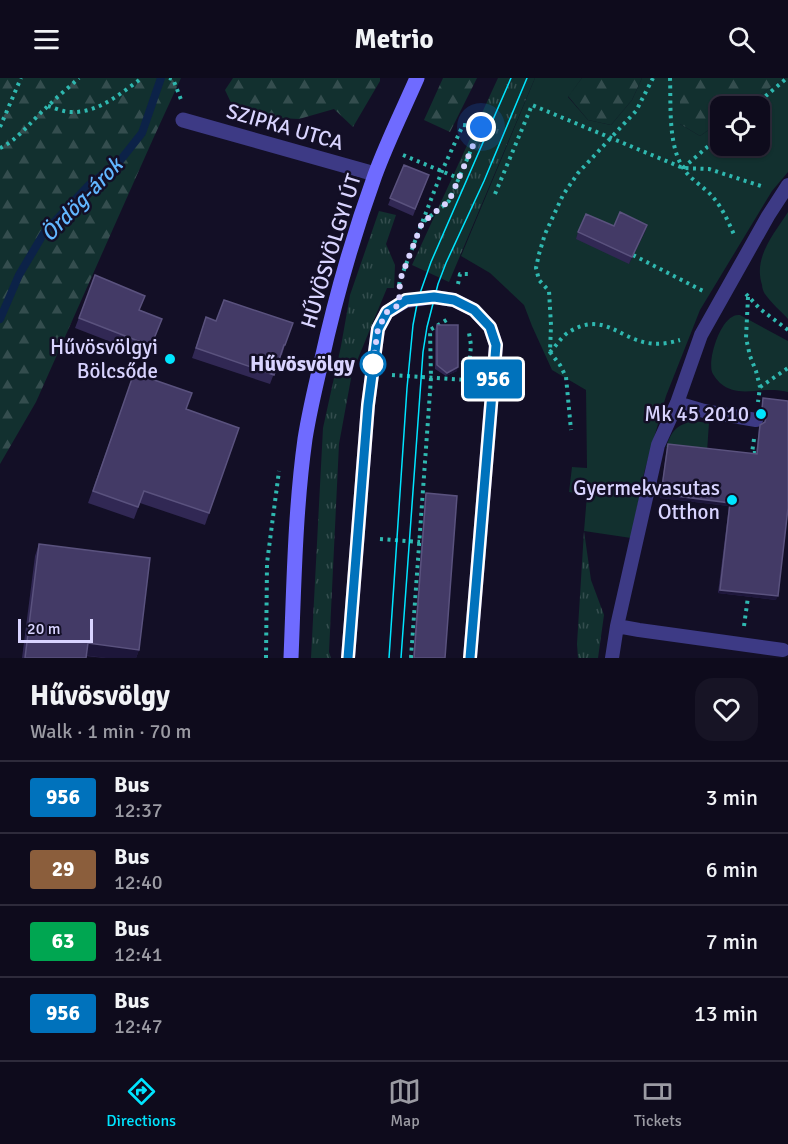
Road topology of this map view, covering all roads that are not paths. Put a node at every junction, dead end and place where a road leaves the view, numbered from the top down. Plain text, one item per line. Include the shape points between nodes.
1 (417, 78) edge
2 (183, 120) dead end
3 (375, 174) junction
4 (788, 185) edge
5 (676, 403) junction
6 (755, 426) road end
7 (617, 626) junction
8 (783, 650) dead end
9 (291, 658) edge
10 (348, 658) edge
11 (470, 658) edge
12 (612, 658) edge

1 - 3 main road, HŰVÖSVÖLGYI ÚT
2 - 3 street, SZIPKA UTCA
3 - 9 main road, HŰVÖSVÖLGYI ÚT via 333,310 313,396 300,482
4 - 5 lane via 701,335
5 - 6 lane
5 - 7 lane via 658,445
7 - 8 lane
7 - 12 lane
10 - 11 lane via 368,405 378,329 387,312 406,300 434,297 454,300 474,310 490,327 496,345

